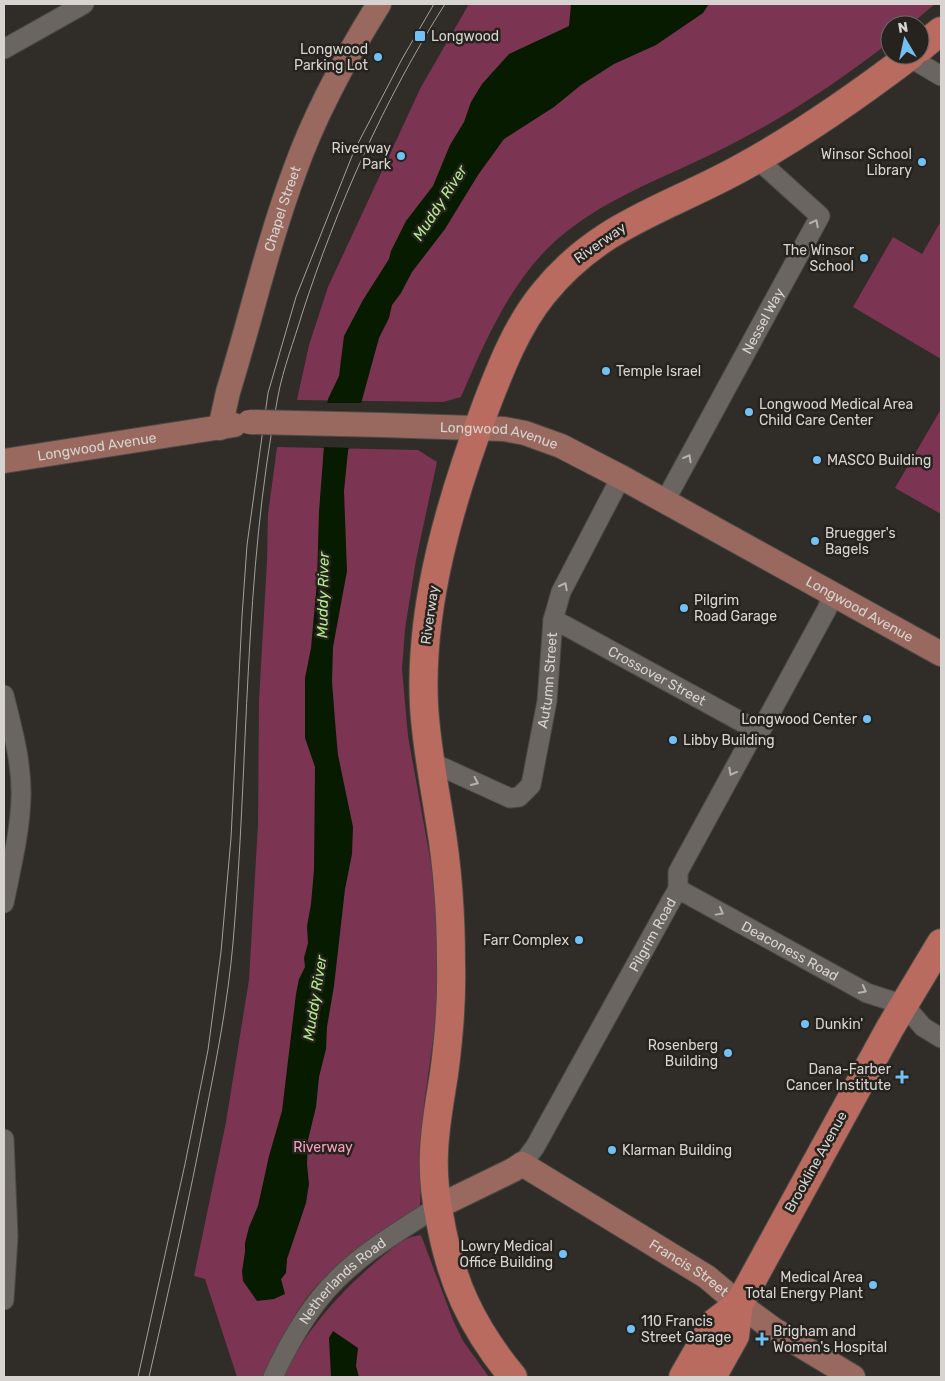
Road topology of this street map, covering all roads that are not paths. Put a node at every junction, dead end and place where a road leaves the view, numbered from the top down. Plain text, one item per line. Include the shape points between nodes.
1 (84, 4) edge
2 (378, 4) edge
3 (941, 31) edge
4 (930, 40) edge
5 (4, 49) edge
6 (897, 65) edge
7 (928, 65) edge
8 (941, 76) edge
9 (757, 159) junction
10 (220, 428) junction
11 (478, 429) junction
12 (4, 461) edge
13 (622, 477) junction
14 (664, 501) junction
15 (833, 594) junction
16 (553, 620) junction
17 (941, 654) edge
18 (4, 694) edge
19 (760, 732) junction
20 (10, 751) edge
21 (431, 762) junction
22 (678, 888) junction
23 (4, 903) edge
24 (941, 943) edge
25 (904, 1006) junction
26 (941, 1038) edge
27 (4, 1139) edge
28 (522, 1164) junction
29 (437, 1207) junction
30 (4, 1300) edge
31 (739, 1304) junction
32 (273, 1377) edge
33 (513, 1377) edge
34 (683, 1377) edge
35 (712, 1377) edge
36 (853, 1377) edge

1 - 5 street
2 - 10 main road, Chapel Street via 325,97 295,169
3 - 4 highway, Riverway
6 - 9 highway, Riverway
7 - 8 street
9 - 11 highway, Riverway via 615,230 564,271 542,295 522,326
14 -> 9 street, Nessel Way via 820,216
10 - 11 main road, Longwood Avenue, bridge via 249,422
10 - 12 main road, Longwood Avenue
11 - 13 main road, Longwood Avenue via 504,429 536,436
11 - 21 highway, Riverway via 462,469 452,507 427,628 424,691
13 - 14 main road, Longwood Avenue
16 -> 13 street, Autumn Street via 561,592
14 - 15 main road, Longwood Avenue
15 - 17 main road, Longwood Avenue
15 - 19 street, Pilgrim Road
16 - 19 street, Crossover Street
21 -> 16 street, Autumn Street via 510,798 519,797 526,791 531,785 547,701
18 - 20 street
19 -> 22 street, Pilgrim Road via 750,740 678,872
20 - 23 street via 20,777 20,813
21 - 29 highway, Riverway via 446,866 451,965 448,1043 434,1150
22 -> 25 street, Deaconess Road via 867,993
22 - 28 street, Pilgrim Road
24 - 25 highway, Brookline Avenue
25 - 26 street via 923,1027
25 - 31 highway, Brookline Avenue
27 - 30 street via 8,1237
28 - 29 main road, Pilgrim Road
28 - 31 main road, Francis Street via 707,1277
29 - 32 street, Netherlands Road via 354,1264 325,1292 293,1336
29 - 33 highway, Riverway via 460,1293 480,1331
31 - 34 highway, Brookline Avenue via 714,1323
31 - 35 highway, Brookline Avenue via 735,1336
31 - 36 main road, Francis Street via 773,1329

